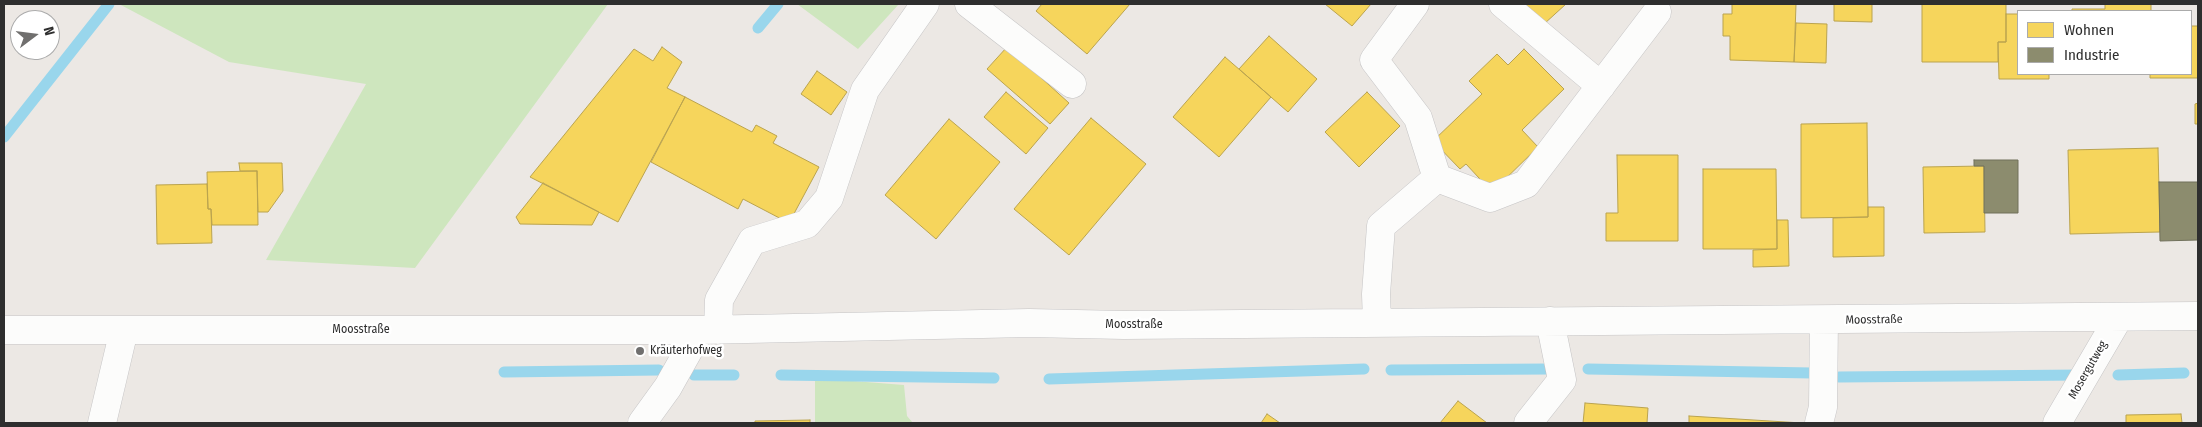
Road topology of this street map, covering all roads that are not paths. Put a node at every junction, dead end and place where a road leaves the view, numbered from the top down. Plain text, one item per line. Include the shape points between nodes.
1 (925, 4) edge
2 (969, 4) edge
3 (1415, 4) edge
4 (1503, 4) edge
5 (1657, 12) dead end
6 (1072, 84) dead end
7 (1600, 86) junction
8 (1437, 178) junction
9 (2198, 316) edge
10 (2119, 317) junction
11 (1824, 320) junction
12 (1550, 321) junction
13 (1377, 323) junction
14 (4, 330) edge
15 (124, 330) junction
16 (709, 330) junction
17 (102, 423) edge
18 (642, 423) edge
19 (1528, 423) edge
20 (1819, 423) edge
21 (2057, 423) edge

1 - 16 street via 865,90 829,198 807,224 752,240 719,300
2 - 6 street
3 - 8 street via 1374,60 1418,118
4 - 7 street
5 - 7 street
7 - 8 street via 1526,184 1490,198
8 - 13 street via 1380,226
9 - 10 street, Moosstraße
10 - 11 street, Moosstraße
10 - 21 street, Mosergutweg
11 - 12 street, Moosstraße
11 - 20 street via 1823,407
12 - 13 street, Moosstraße
12 - 19 street via 1562,380
13 - 16 street, Moosstraße via 1029,324
14 - 15 street, Moosstraße
15 - 16 street, Moosstraße
15 - 17 street
16 - 18 street

